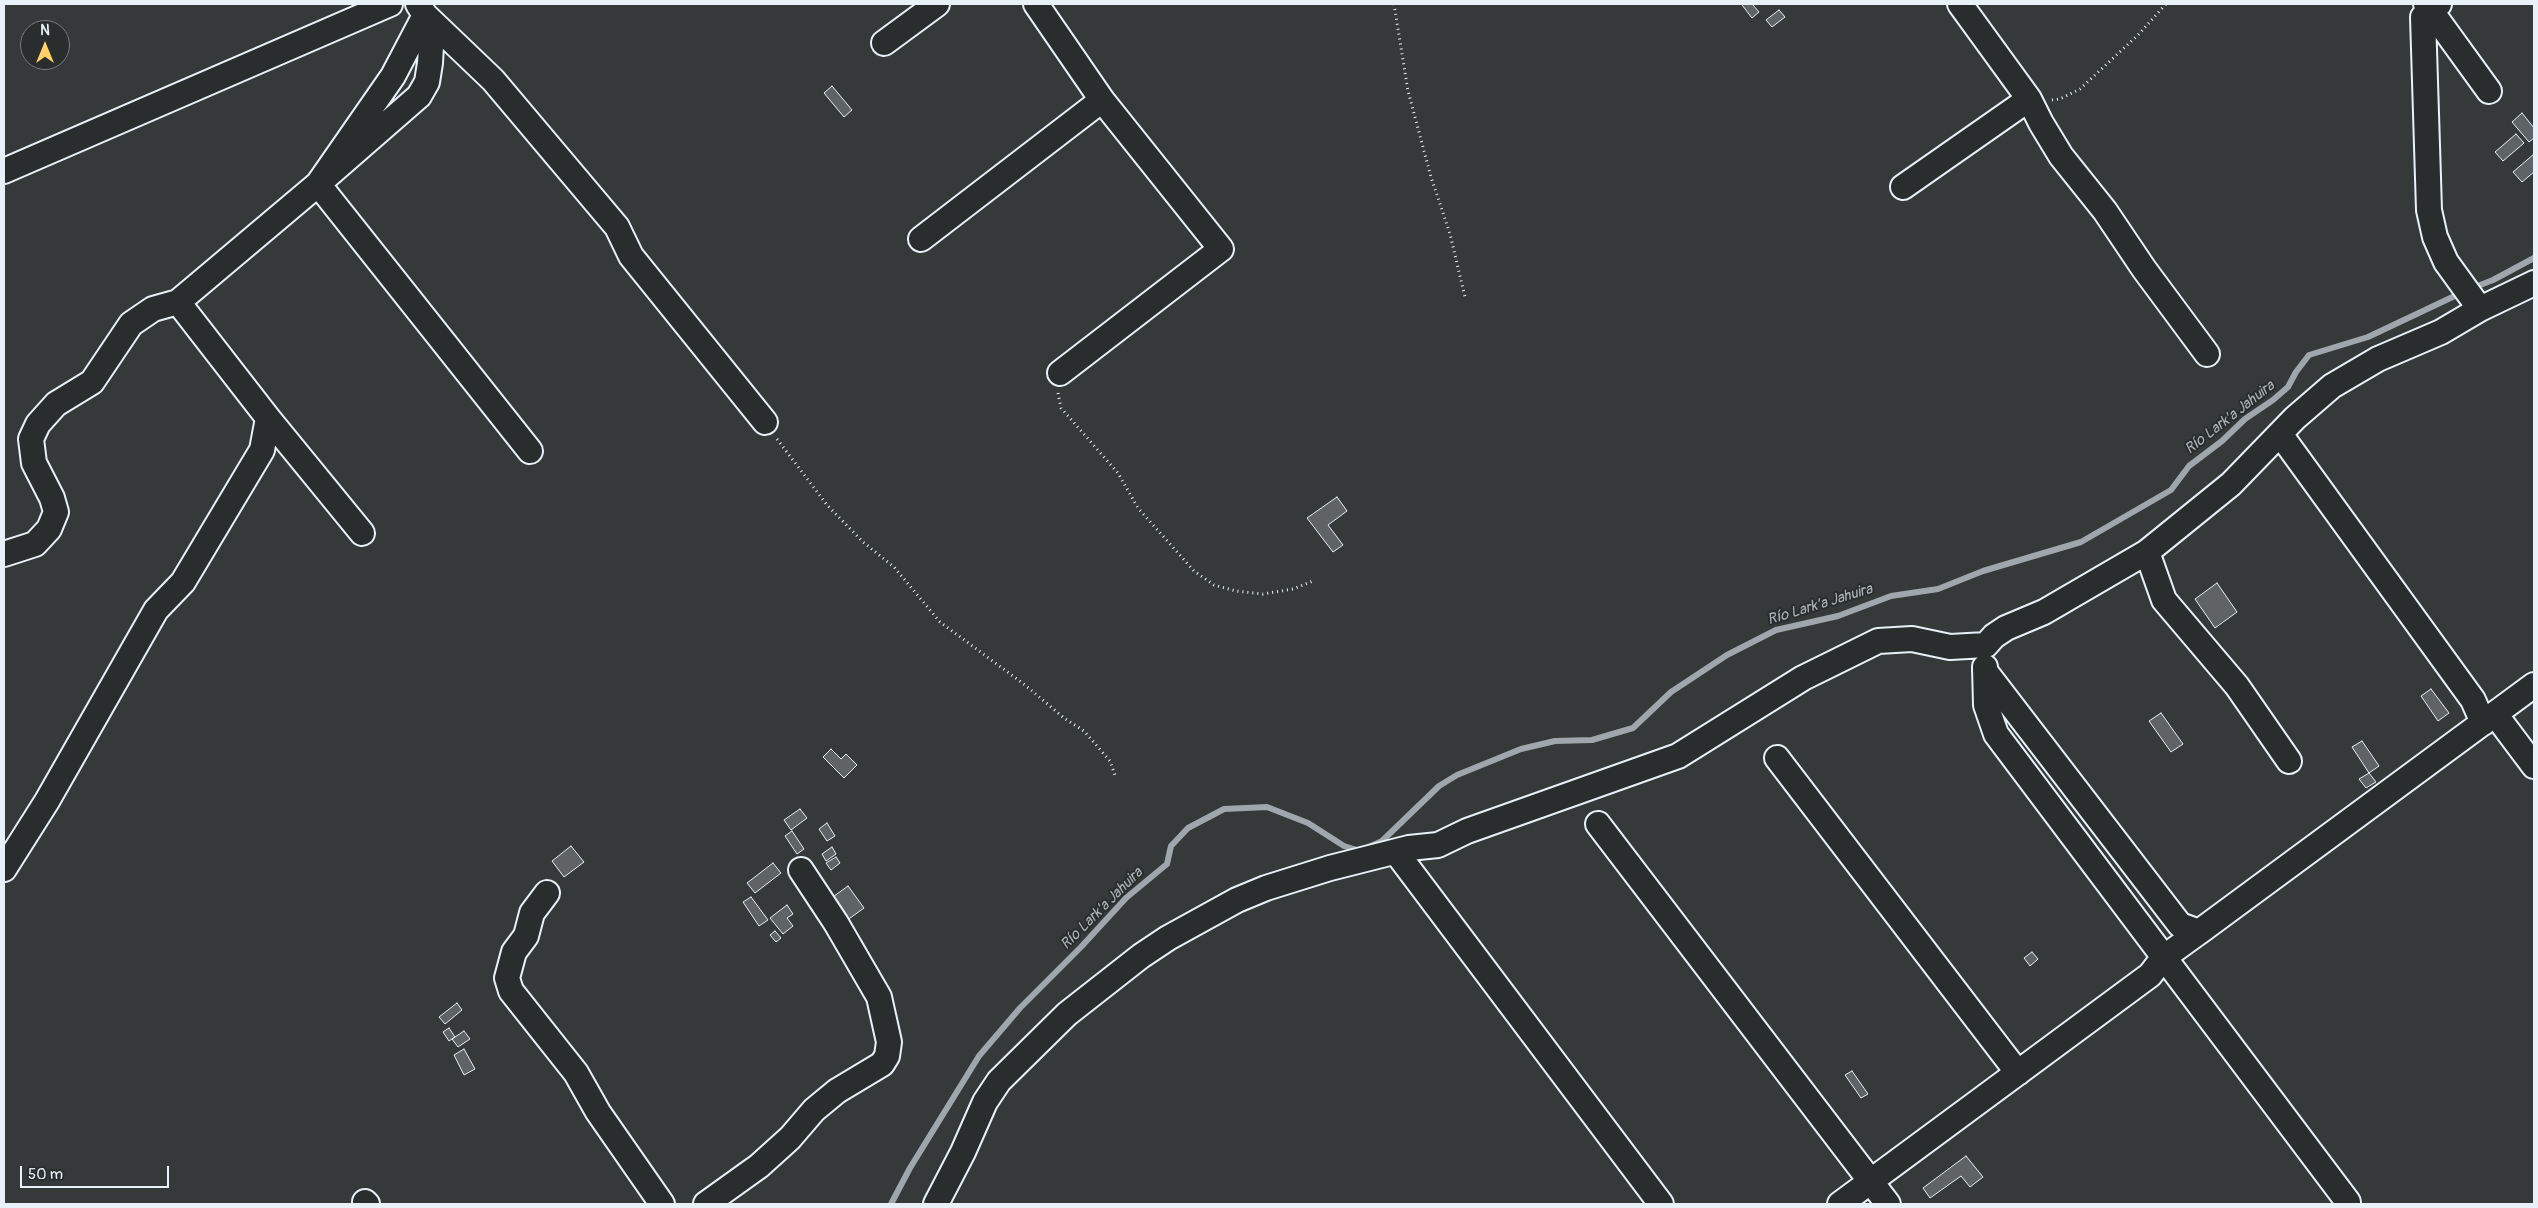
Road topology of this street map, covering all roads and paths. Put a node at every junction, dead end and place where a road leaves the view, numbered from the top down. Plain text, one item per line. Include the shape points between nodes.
1 (390, 4) edge
2 (937, 4) edge
3 (1036, 4) edge
4 (1394, 4) edge
5 (1960, 4) edge
6 (2166, 4) edge
7 (2432, 6) edge
8 (422, 10) edge
9 (884, 43) dead end
10 (2489, 91) dead end
11 (2029, 99) junction
12 (1102, 100) junction
13 (4, 171) edge
14 (318, 184) junction
15 (1903, 187) dead end
16 (921, 239) dead end
17 (2534, 283) edge
18 (1465, 298) dead end
19 (178, 302) junction
20 (2477, 304) junction
21 (2207, 354) dead end
22 (1060, 373) joint
23 (268, 418) junction
24 (765, 422) joint
25 (2280, 434) junction
26 (530, 451) dead end
27 (362, 533) dead end
28 (2147, 552) junction
29 (4, 554) edge
30 (1313, 581) dead end
31 (1986, 646) junction
32 (1985, 671) junction
33 (2534, 685) edge
34 (2489, 718) junction
35 (1777, 758) dead end
36 (2289, 762) dead end
37 (2534, 766) edge
38 (1116, 778) dead end
39 (1598, 824) dead end
40 (1396, 852) junction
41 (4, 870) edge
42 (801, 870) dead end
43 (547, 893) dead end
44 (2199, 932) junction
45 (2163, 958) junction
46 (2018, 1072) junction
47 (1871, 1181) junction
48 (2348, 1202) dead end
49 (662, 1204) edge
50 (706, 1204) edge
51 (936, 1204) edge
52 (1661, 1204) edge
53 (1840, 1204) edge
54 (1888, 1204) edge

1 - 13 street
2 - 9 street
3 - 12 street
4 - 18 path via 1408,91 1450,234
5 - 11 street
6 - 11 path via 2080,89 2060,99
7 - 10 street
7 - 20 street via 2423,17 2429,210 2446,262
8 - 14 street via 393,76
8 - 14 street via 431,46 427,82 419,96
8 - 24 street via 493,80 617,227 631,256
11 - 15 street
11 - 21 street via 2061,156 2105,211 2144,270
12 - 16 street
12 - 22 street via 1221,249
14 - 19 street
14 - 26 street
17 - 20 street
19 - 23 street
19 - 29 street via 153,309 130,324 92,382 56,404 38,424 31,439 34,463 56,512 50,529 35,544
20 - 25 street via 2441,332 2378,359 2332,386
22 - 30 path via 1057,388 1061,408 1118,473 1138,508 1194,571 1214,585 1263,594 1293,589
23 - 27 street
23 - 41 street via 262,450 183,582 156,610
24 - 38 path via 827,505 863,542 894,567 940,622 1084,731 1110,761
25 - 28 street via 2230,484
25 - 34 street
28 - 31 street via 2044,612 2006,628
28 - 36 street via 2164,600 2237,686
31 - 32 street
31 - 40 street via 1950,647 1912,639 1878,641 1803,678 1678,756 1467,831 1438,845
32 - 44 street via 2180,925
32 - 45 street via 1986,705 1996,734
33 - 34 street
34 - 37 street
34 - 44 street
35 - 46 street
39 - 47 street
40 - 51 street via 1266,888 1197,922 1141,956 1067,1014 999,1081 985,1102
40 - 52 street
42 - 50 street via 878,997 889,1042 887,1056 882,1064 837,1091 759,1166
43 - 49 street via 532,913 526,936 514,952 507,978 511,991 576,1072 598,1112
44 - 45 street
45 - 46 street via 2150,975
45 - 48 street
46 - 47 street
47 - 53 street
47 - 54 street

